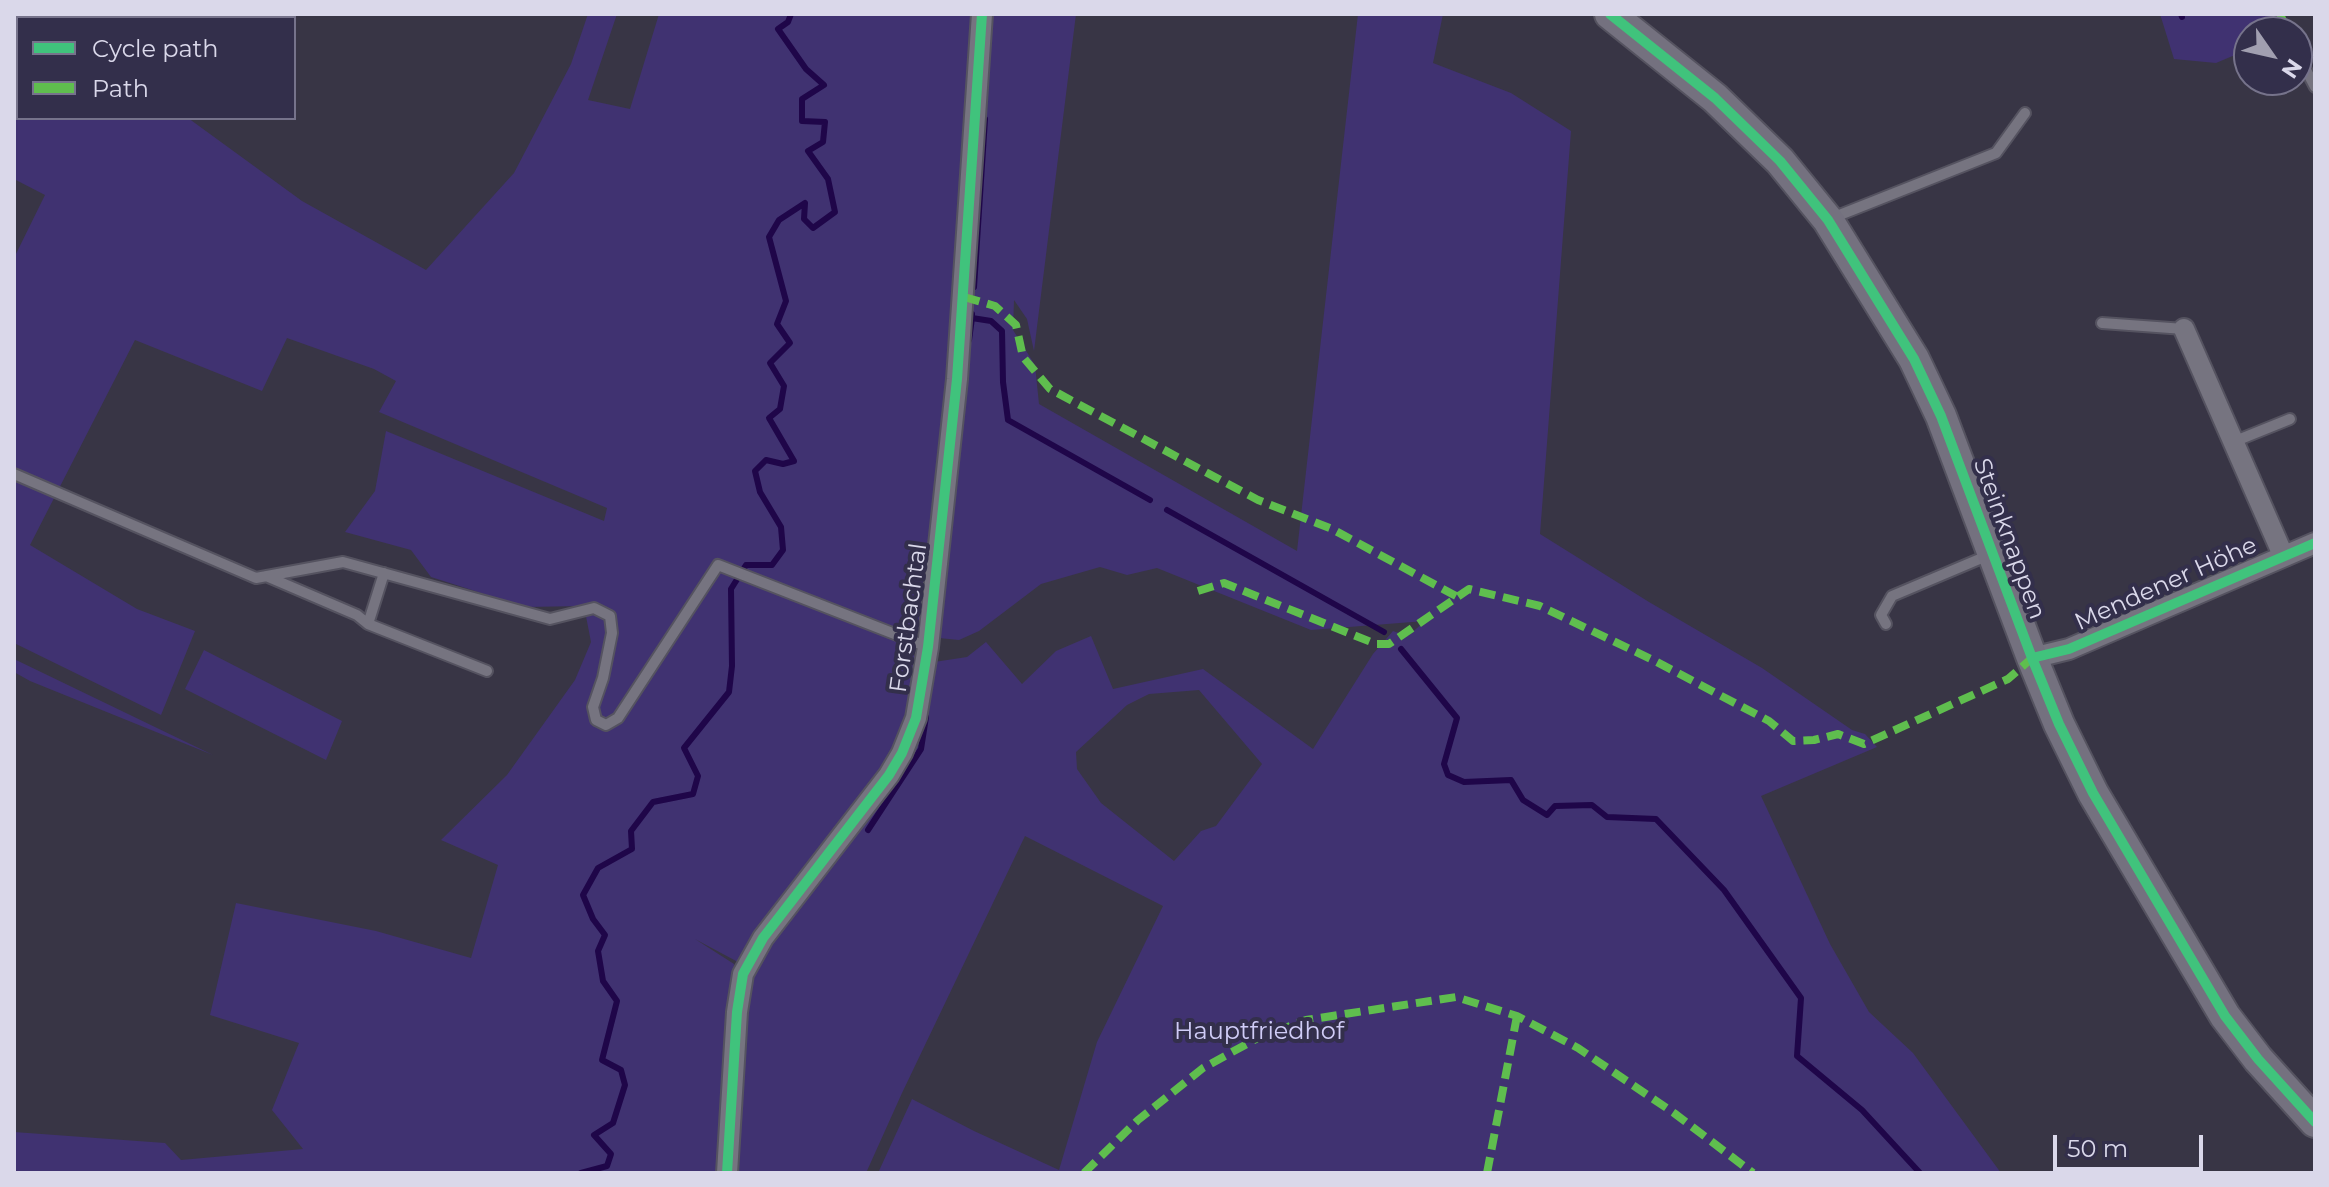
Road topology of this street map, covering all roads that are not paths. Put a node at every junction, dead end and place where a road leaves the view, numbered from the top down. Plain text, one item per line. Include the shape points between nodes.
1 (982, 14) edge
2 (1610, 14) edge
3 (2025, 113) dead end
4 (1828, 220) junction
5 (2102, 323) dead end
6 (2184, 329) joint
7 (2290, 419) dead end
8 (2233, 442) junction
9 (14, 474) edge
10 (2315, 543) edge
11 (1991, 554) junction
12 (2283, 555) junction
13 (384, 573) junction
14 (266, 576) junction
15 (368, 624) junction
16 (1886, 624) dead end
17 (928, 647) junction
18 (2032, 658) junction
19 (487, 671) dead end
20 (2315, 1122) edge
21 (727, 1173) edge

1 - 17 street, Forstbachtal via 964,297
2 - 4 street, Steinknappen via 1715,98 1780,161
3 - 4 lane via 1996,153
4 - 11 street, Steinknappen via 1914,359 1954,449
5 - 6 lane
6 - 8 street, Mendener Höhe
7 - 8 lane
8 - 12 street, Mendener Höhe
9 - 14 lane via 256,578
10 - 12 street, Mendener Höhe
11 - 16 lane via 1892,596 1881,615
11 - 18 street, Steinknappen
12 - 18 street, Mendener Höhe via 2069,649
13 - 14 lane via 343,562
13 - 15 lane
13 - 17 lane via 550,619 594,608 610,616 612,633 593,707 596,720 606,725 618,718 718,565
14 - 15 lane
15 - 19 lane
17 - 21 street, Forstbachtal via 916,718 902,753 863,812 763,938 743,974
18 - 20 street, Steinknappen via 2093,793 2225,1016

